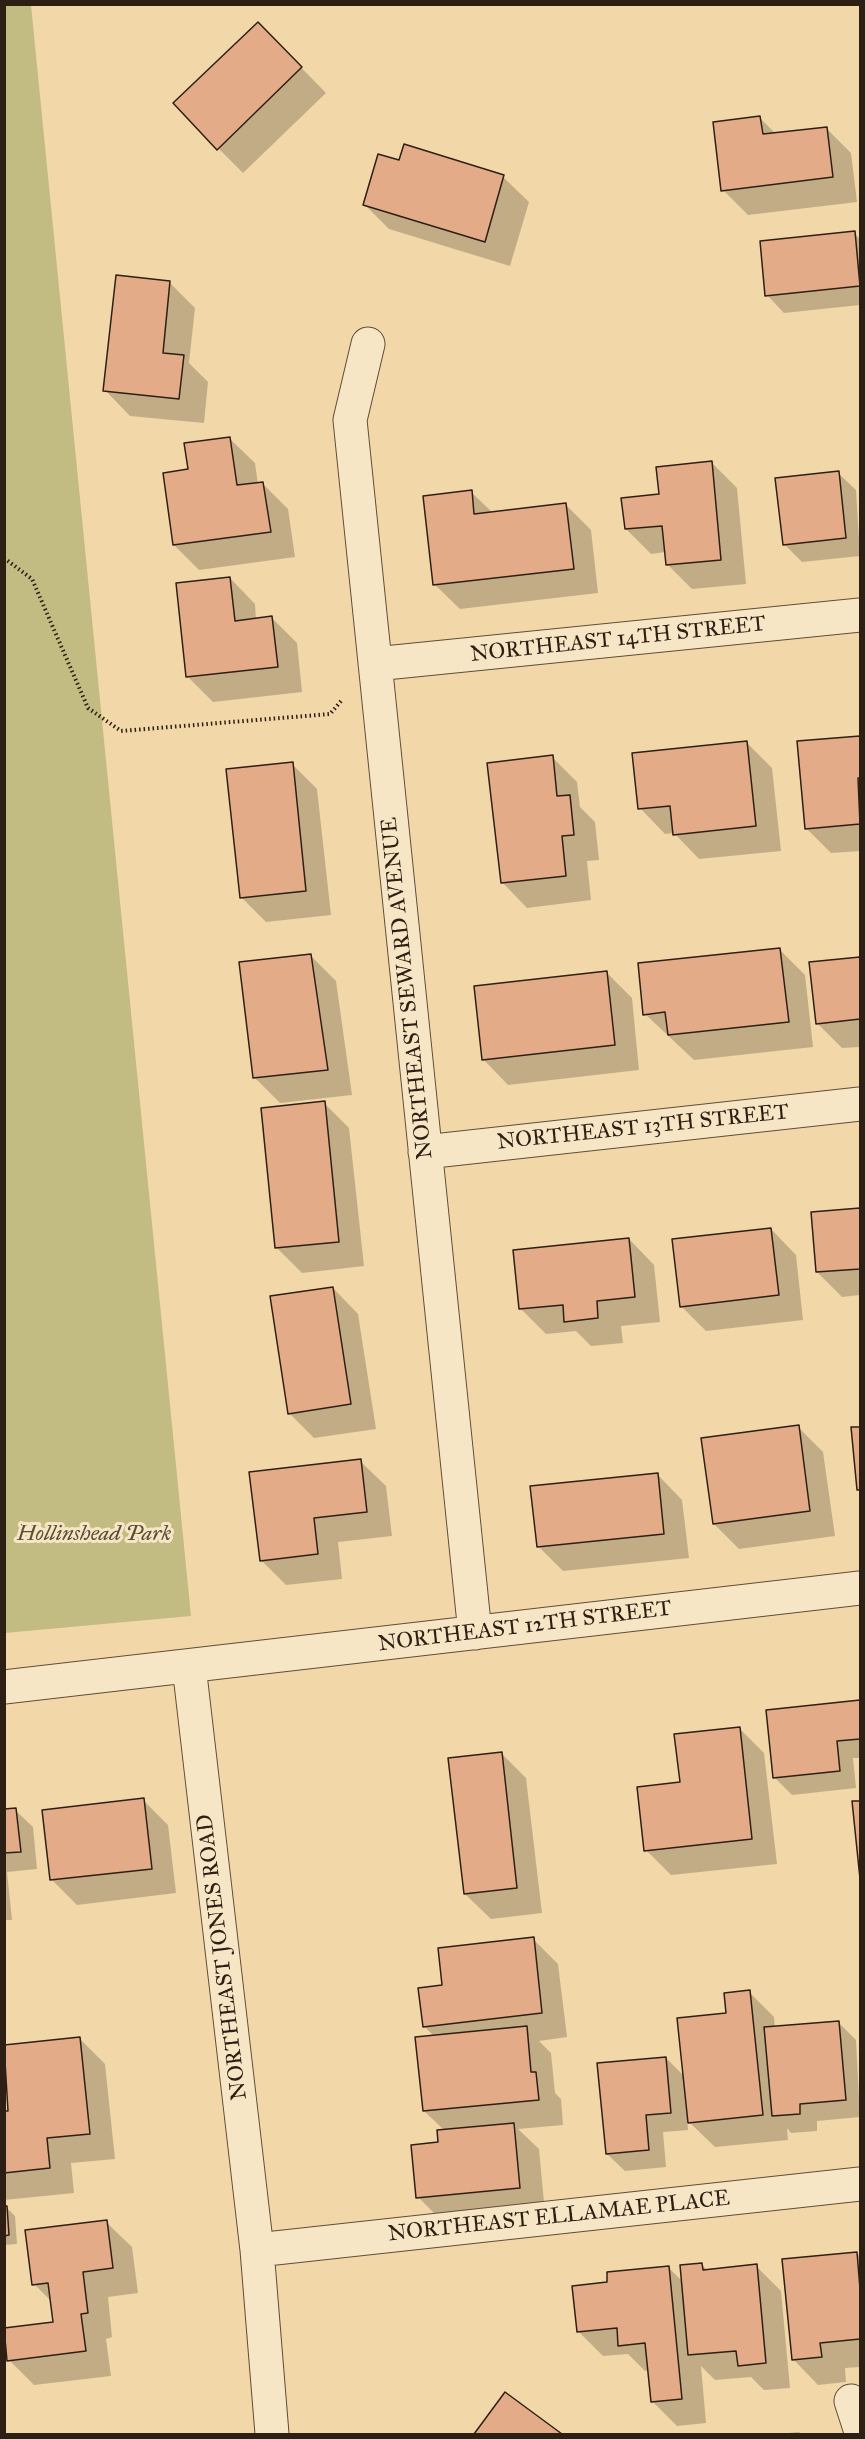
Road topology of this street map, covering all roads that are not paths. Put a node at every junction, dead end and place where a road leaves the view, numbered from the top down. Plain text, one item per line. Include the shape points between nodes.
1 (368, 344) dead end
2 (861, 615) edge
3 (375, 664) junction
4 (861, 1104) edge
5 (425, 1152) junction
6 (861, 1588) edge
7 (475, 1633) junction
8 (189, 1665) junction
9 (4, 1687) edge
10 (861, 2184) edge
11 (257, 2250) junction
12 (272, 2434) edge

1 - 3 street, NORTHEAST SEWARD AVENUE via 350,420
2 - 3 street, NORTHEAST 14TH STREET
3 - 5 street, NORTHEAST SEWARD AVENUE
4 - 5 street, NORTHEAST 13TH STREET
5 - 7 street, NORTHEAST SEWARD AVENUE
6 - 7 street, NORTHEAST 12TH STREET
7 - 8 street, NORTHEAST 12TH STREET
8 - 9 street
8 - 11 street, NORTHEAST JONES ROAD
10 - 11 street, NORTHEAST ELLAMAE PLACE
11 - 12 street, NORTHEAST JONES ROAD

